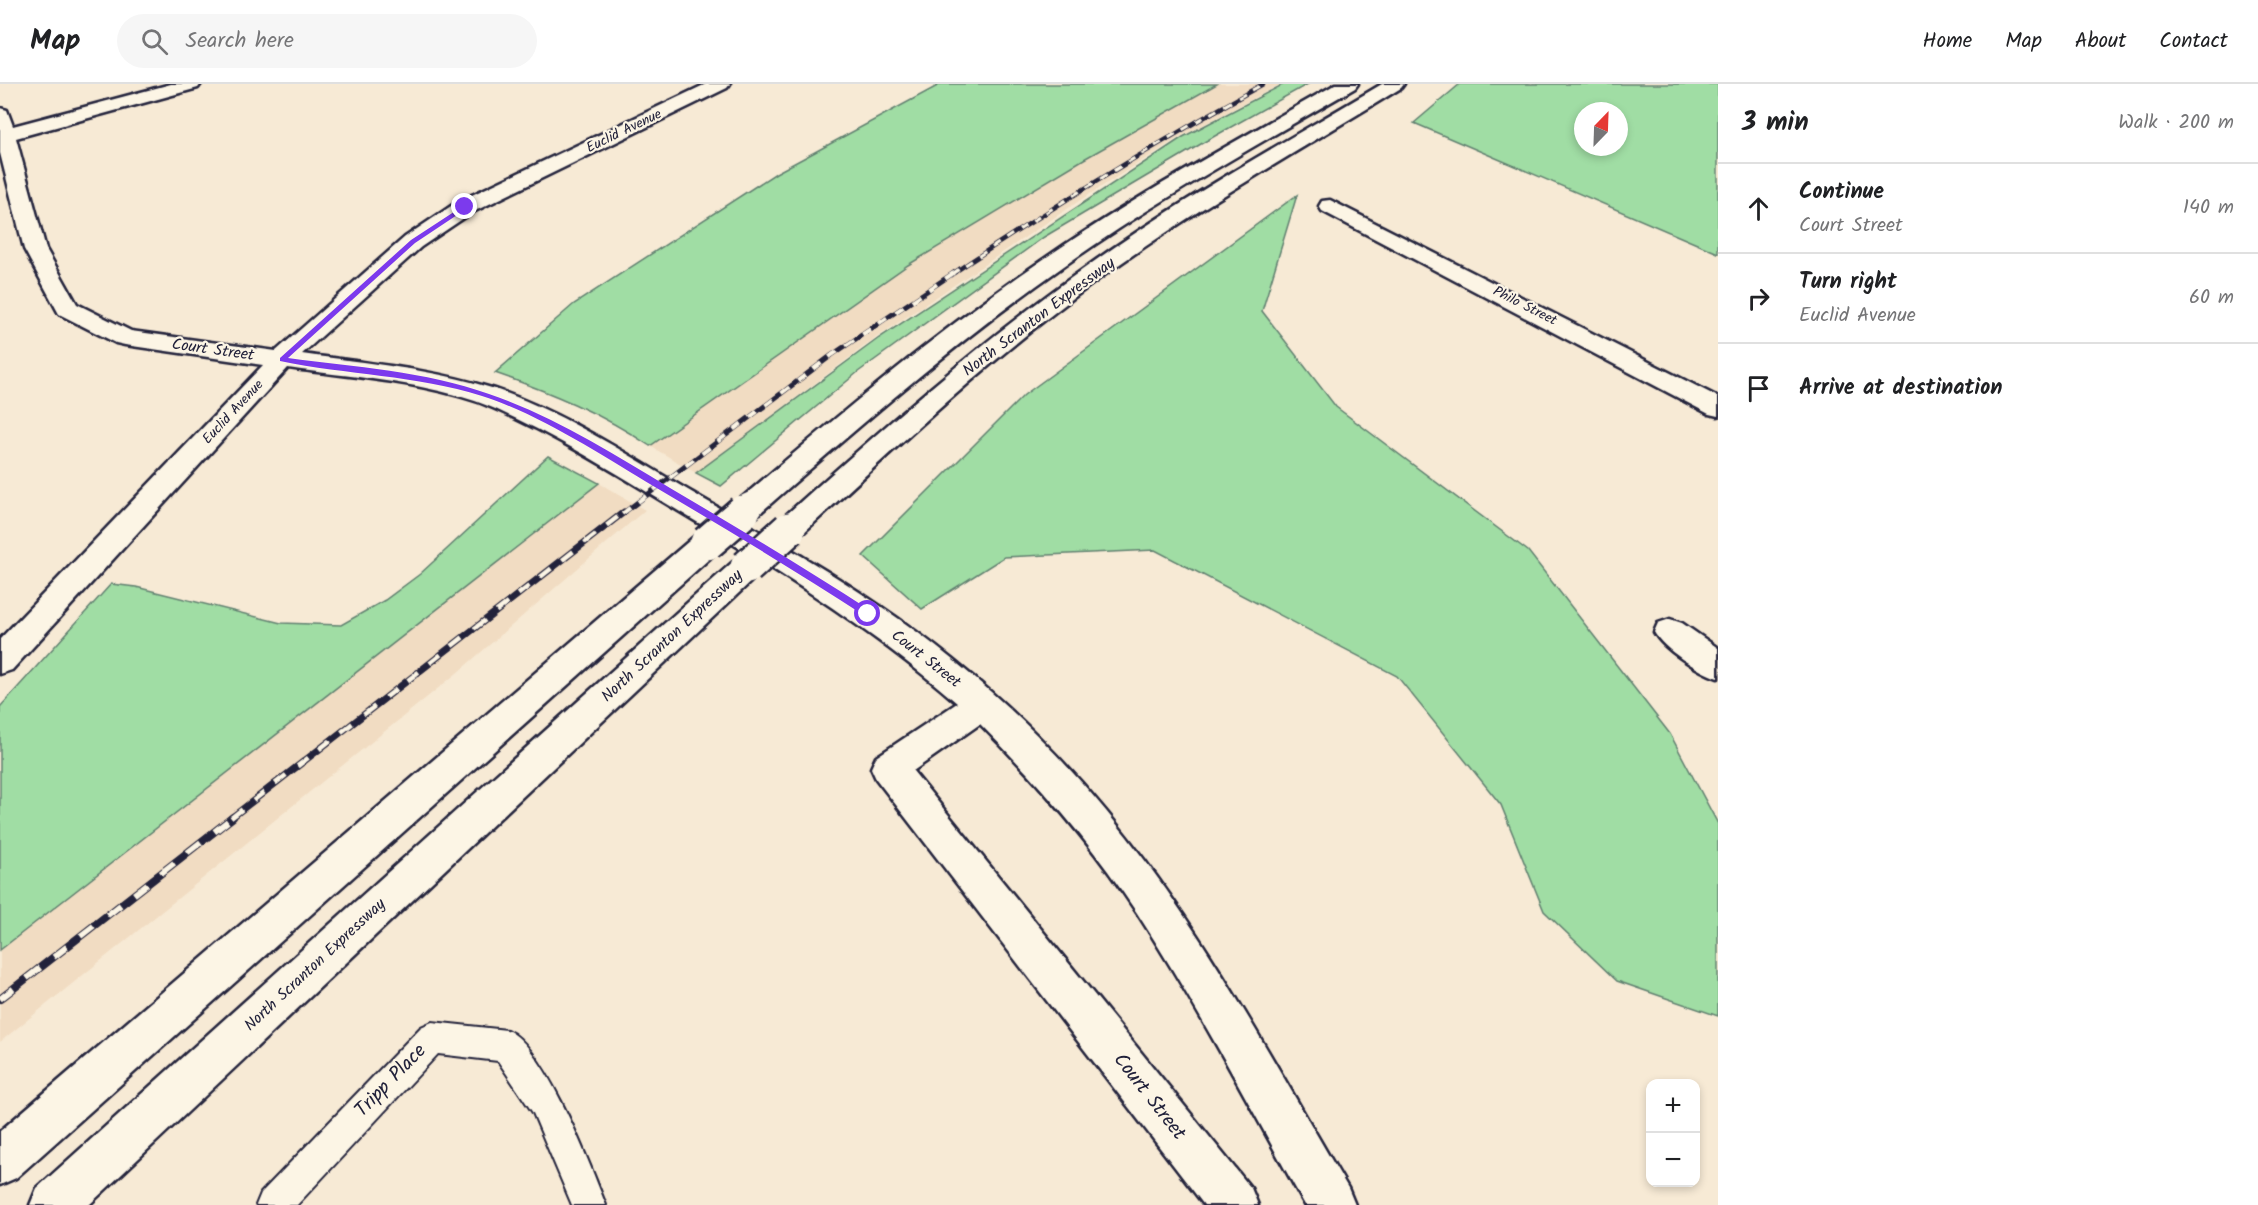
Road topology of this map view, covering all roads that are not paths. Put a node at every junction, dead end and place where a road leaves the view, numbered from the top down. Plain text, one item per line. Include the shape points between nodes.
1 (192, 84) edge
2 (721, 84) edge
3 (1349, 84) edge
4 (1395, 84) edge
5 (2, 128) edge
6 (1330, 206) dead end
7 (282, 359) junction
8 (1718, 408) edge
9 (1670, 632) dead end
10 (0, 661) edge
11 (1718, 665) edge
12 (982, 704) junction
13 (0, 1162) edge
14 (54, 1205) edge
15 (273, 1205) edge
16 (589, 1205) edge
17 (1234, 1205) edge
18 (1331, 1205) edge

1 - 5 main road
2 - 7 main road, Euclid Avenue via 465,207 413,242
3 - 13 main road, North Scranton Expressway, bridge via 1121,218 1040,272 920,362 707,543
4 - 14 main road, North Scranton Expressway, bridge via 1215,193 1092,274 957,379 747,567
5 - 7 main road, Court Street via 35,249 68,309 125,338
6 - 8 main road, Philo Street
7 - 10 main road, Euclid Avenue
7 - 12 main road, Court Street via 455,386 557,427 807,574 906,642
9 - 11 main road
12 - 17 main road, Court Street via 889,768
12 - 18 main road, Court Street via 1042,763 1150,899
15 - 16 lane, Tripp Place via 432,1038 507,1046 545,1101

